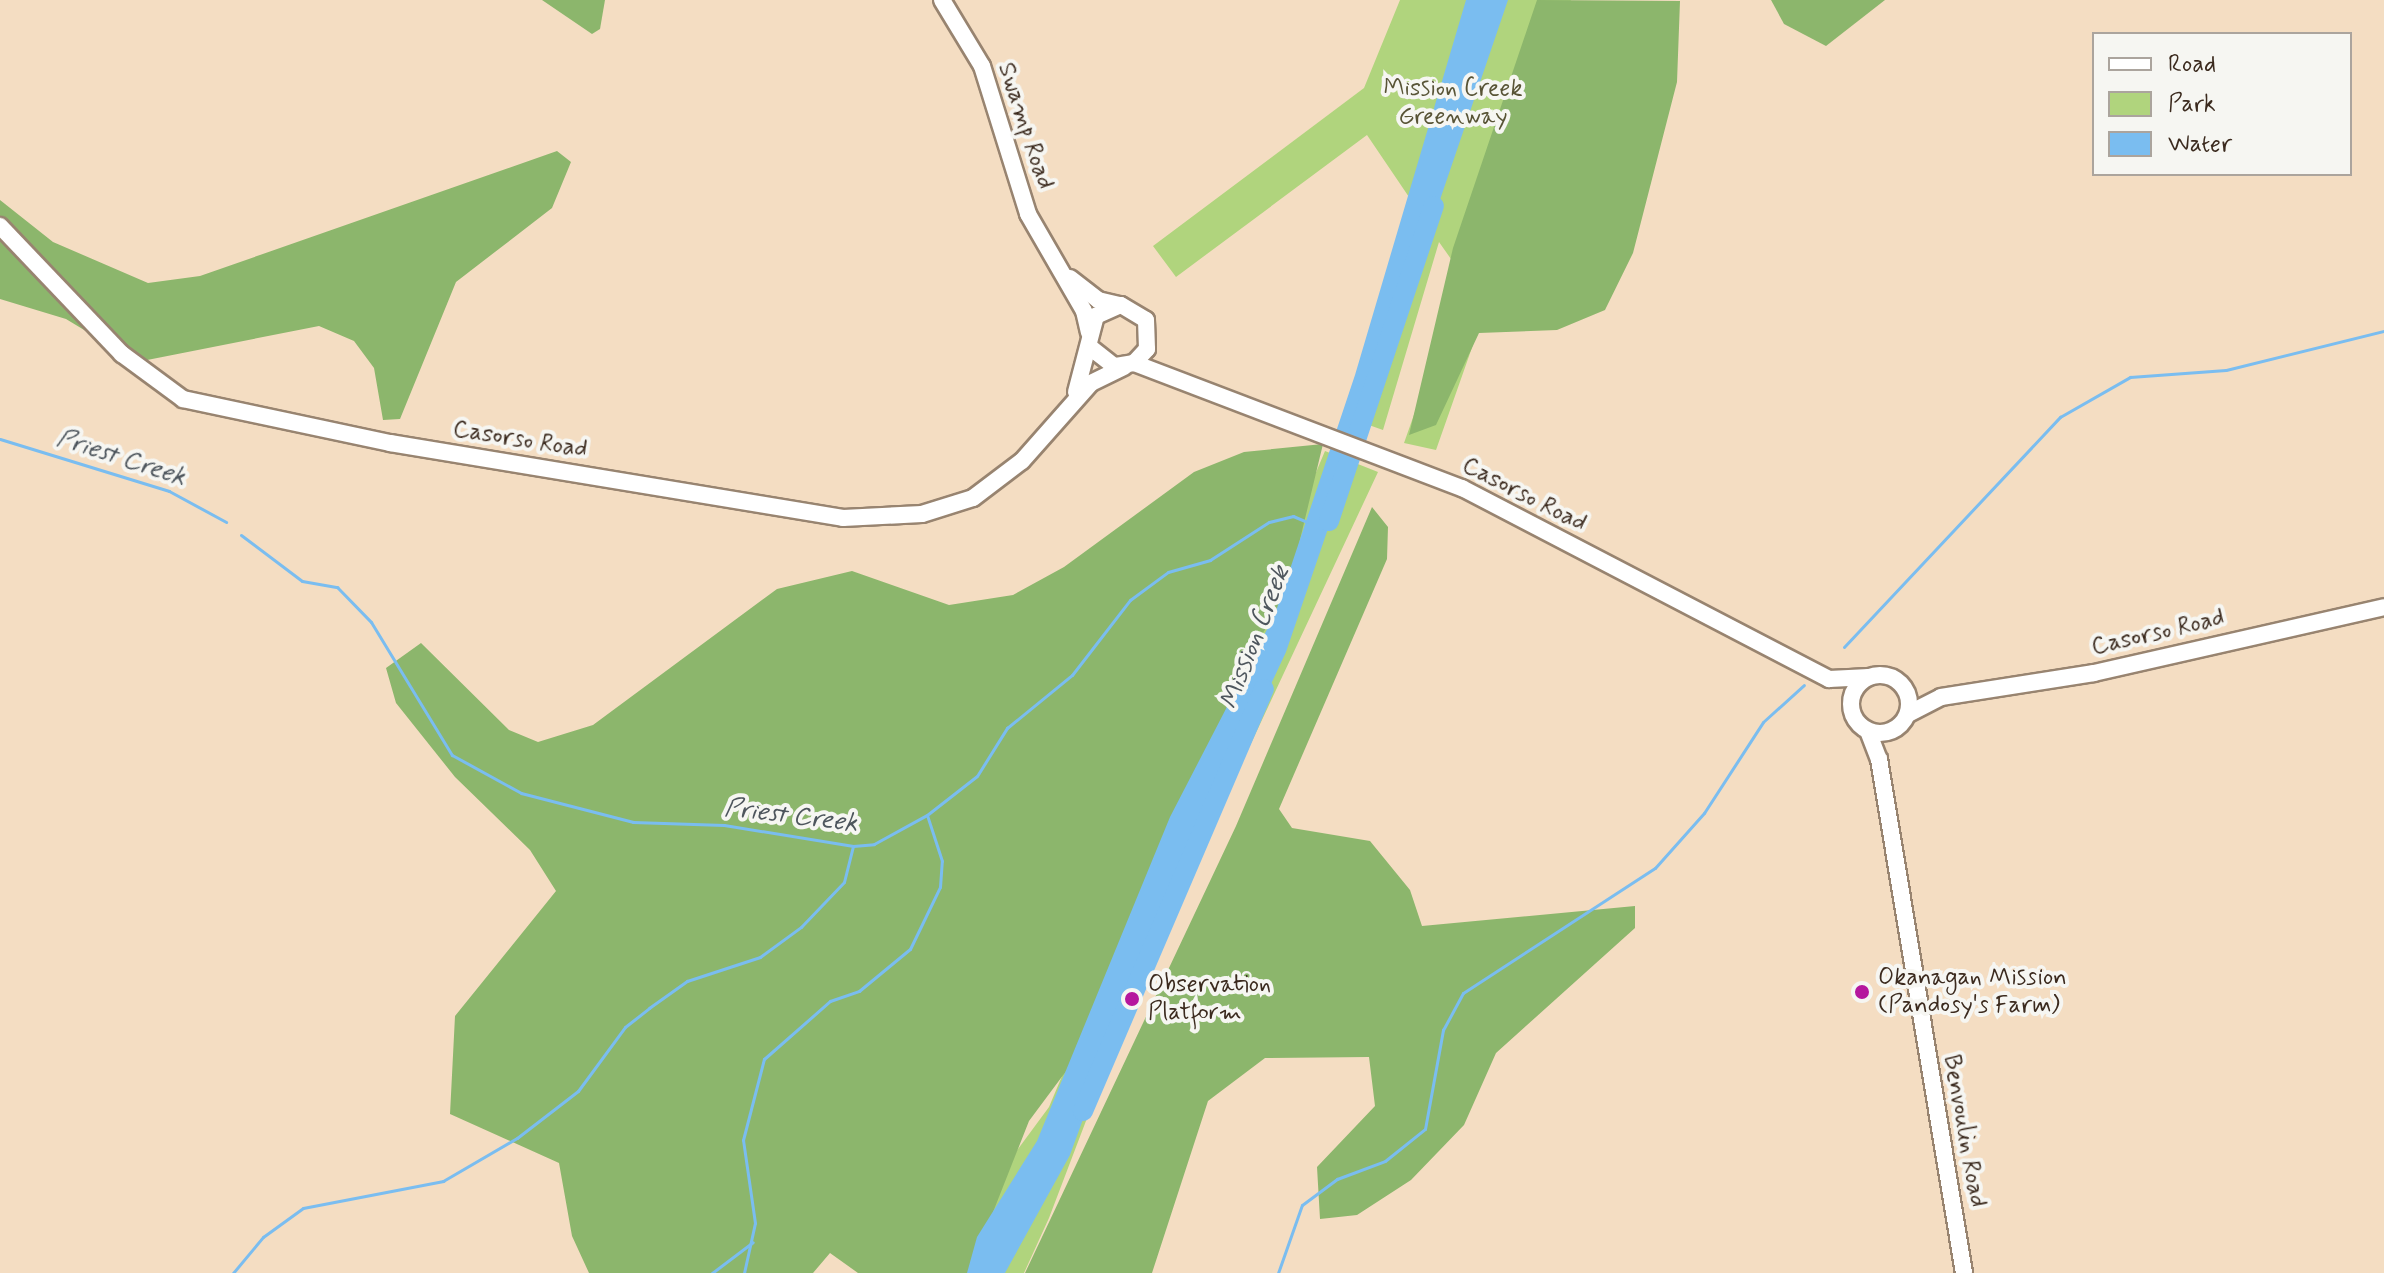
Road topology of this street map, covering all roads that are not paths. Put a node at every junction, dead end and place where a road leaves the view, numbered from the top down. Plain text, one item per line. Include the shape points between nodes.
1 (942, 0) edge
2 (0, 226) edge
3 (1061, 268) junction
4 (1121, 305) junction
5 (1150, 339) junction
6 (1090, 340) junction
7 (1129, 365) junction
8 (1187, 381) junction
9 (1065, 410) junction
10 (2384, 607) edge
11 (1869, 677) junction
12 (1829, 679) junction
13 (1904, 687) junction
14 (1941, 697) junction
15 (1851, 708) junction
16 (1908, 714) junction
17 (1895, 729) junction
18 (1868, 731) junction
19 (1879, 759) junction
20 (1964, 1273) edge

1 - 3 main road, Swamp Road via 982,66 1028,214
2 - 9 main road, Casorso Road via 122,354 183,399 390,443 843,518 891,517 973,498 1022,461
3 - 4 main road, Swamp Road via 1098,300
3 - 6 main road, Swamp Road
4 - 5 main road via 1146,320
4 - 6 main road via 1103,310
5 - 7 main road
5 - 8 main road, Casorso Road
6 - 7 main road via 1104,363
6 - 9 main road, Casorso Road
7 - 8 main road, Casorso Road
7 - 9 main road, Casorso Road via 1104,373
8 - 12 main road, Casorso Road via 1388,458
10 - 14 main road, Casorso Road via 2094,673
11 - 12 main road, Casorso Road
11 - 13 main road via 1888,676
11 - 15 main road via 1855,690
12 - 15 main road, Casorso Road
13 - 14 main road, Casorso Road
13 - 16 main road
14 - 16 main road, Casorso Road
15 - 18 main road
16 - 17 main road
17 - 18 main road
17 - 19 main road
18 - 19 main road, Benvoulin Road
19 - 20 main road, Benvoulin Road

